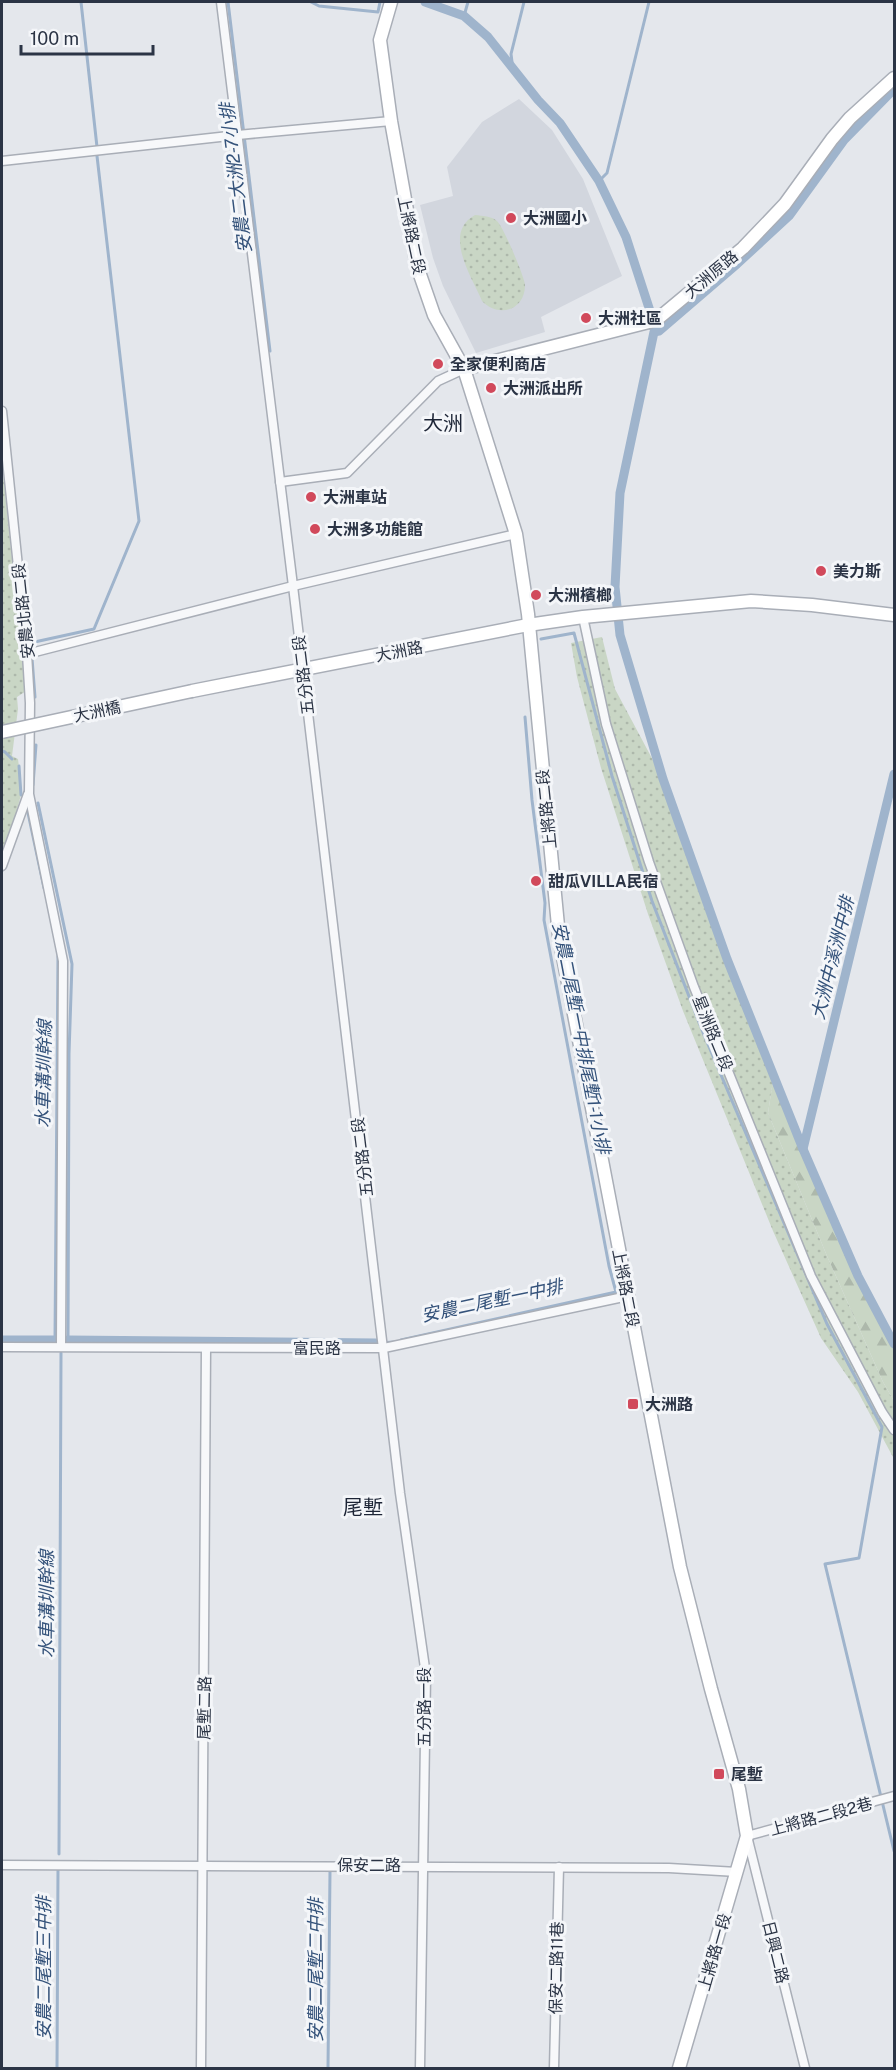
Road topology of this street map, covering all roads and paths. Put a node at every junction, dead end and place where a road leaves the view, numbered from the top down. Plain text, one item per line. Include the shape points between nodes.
1 (221, 2) edge
2 (392, 2) edge
3 (894, 78) edge
4 (391, 122) junction
5 (238, 135) junction
6 (2, 161) edge
7 (464, 369) junction
8 (2, 411) edge
9 (280, 482) junction
10 (516, 534) junction
11 (293, 586) junction
12 (894, 615) edge
13 (583, 617) junction
14 (528, 626) junction
15 (27, 654) junction
16 (302, 670) junction
17 (192, 691) joint
18 (2, 732) edge
19 (28, 794) junction
20 (2, 866) edge
21 (628, 1296) junction
22 (61, 1346) junction
23 (2, 1347) edge
24 (206, 1348) junction
25 (384, 1348) junction
26 (894, 1430) edge
27 (894, 1796) edge
28 (747, 1836) junction
29 (2, 1865) edge
30 (203, 1865) junction
31 (422, 1866) junction
32 (559, 1867) junction
33 (737, 1872) junction
34 (201, 2068) edge
35 (420, 2068) edge
36 (554, 2068) edge
37 (680, 2068) edge
38 (805, 2068) edge

1 - 5 street, 五分路二段
2 - 4 main road, 上將路二段 via 380,40
3 - 7 main road, 大洲原路 via 850,118 785,204 743,248 660,317
4 - 5 street
4 - 7 main road, 上將路二段 via 417,266 434,315
5 - 6 street
5 - 9 street, 五分路二段
7 - 9 street via 438,381 347,473
7 - 10 main road, 上將路二段
8 - 15 street, 安農北路二段
9 - 11 street, 五分路二段
10 - 11 street
10 - 14 main road, 上將路二段
11 - 15 street
11 - 16 street, 五分路二段
12 - 13 main road, 大洲路 via 751,601
13 - 14 main road, 大洲路
13 - 26 street, 星洲路二段 via 606,724 649,862 694,987 811,1276
14 - 16 main road, 大洲路
14 - 21 main road, 上將路二段 via 559,936
15 - 19 street, 安農北路二段
16 - 17 main road, 大洲路
16 - 25 street, 五分路二段
17 - 18 main road, 大洲橋, bridge
19 - 20 street
19 - 22 street via 63,961
21 - 25 street, 富民路
21 - 28 main road, 上將路二段 via 680,1567 739,1789
22 - 23 street, 富民路
22 - 24 street, 富民路
24 - 25 street, 富民路
24 - 30 street, 尾塹二路
25 - 31 street, 五分路一段 via 426,1675
27 - 28 street, 上將路二段2巷
28 - 33 main road, 上將路一段
28 - 38 street, 日興二路
29 - 30 street, 保安二路
30 - 31 street, 保安二路
30 - 34 street, 尾塹二路
31 - 32 street, 保安二路
31 - 35 street, 五分路一段
32 - 33 street, 保安二路
32 - 36 street, 保安二路11巷
33 - 37 main road, 上將路一段

